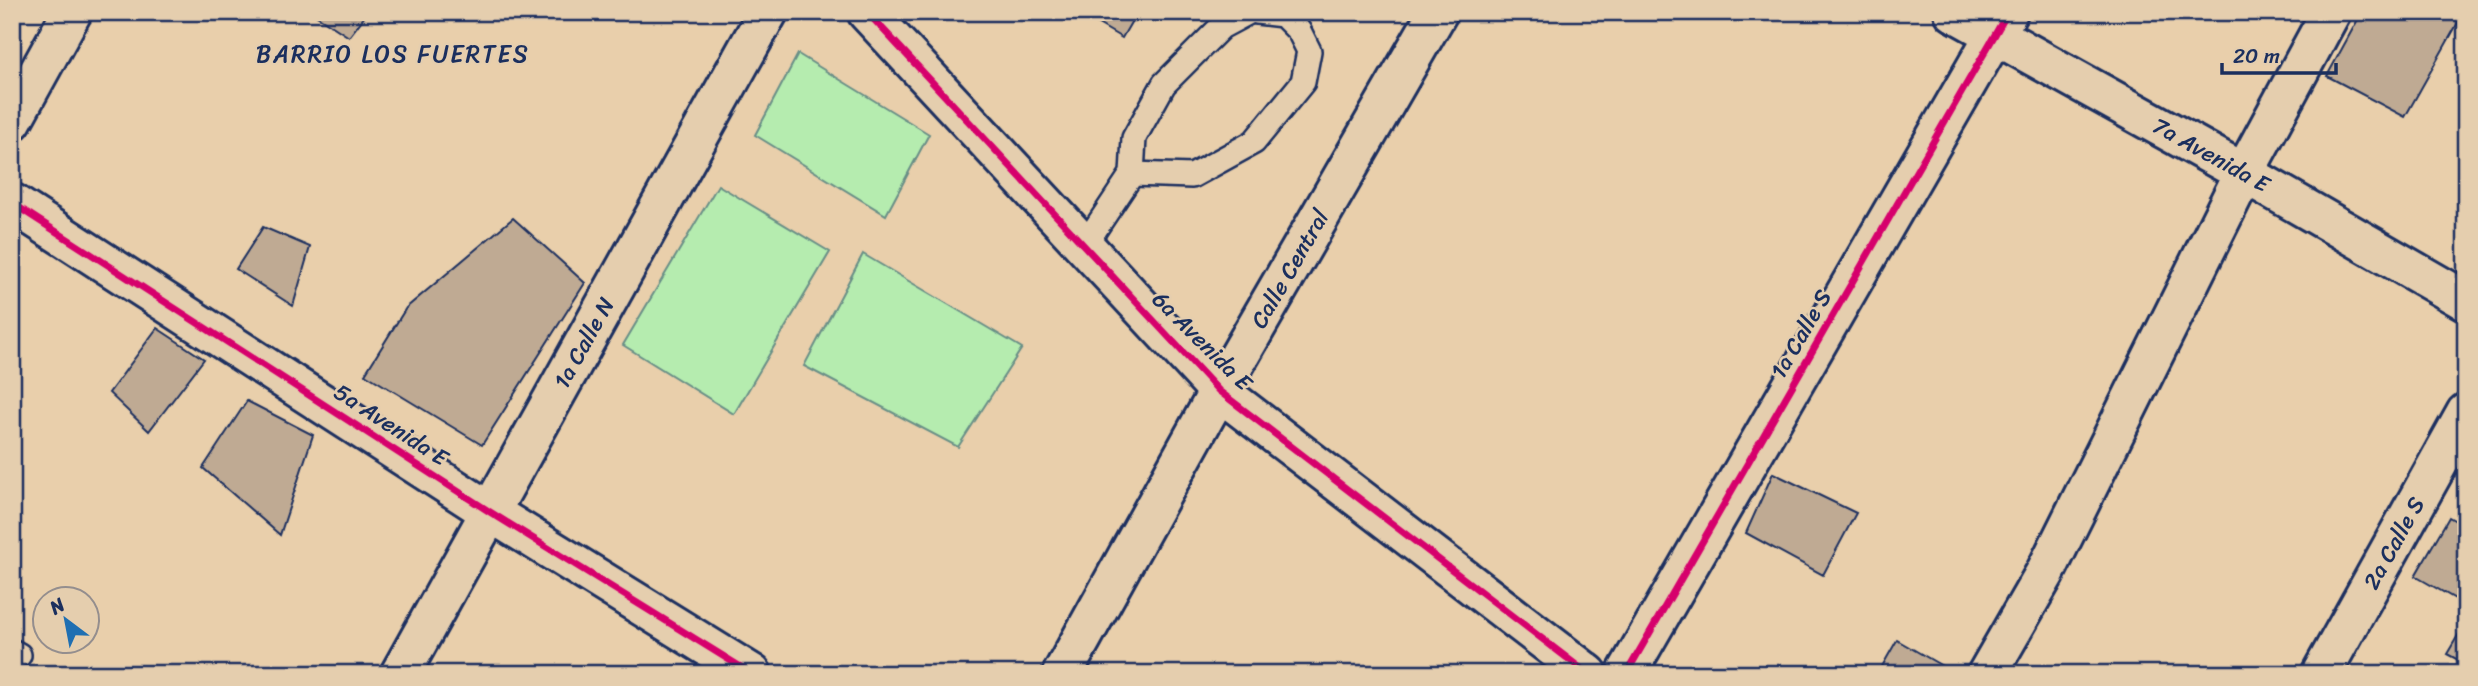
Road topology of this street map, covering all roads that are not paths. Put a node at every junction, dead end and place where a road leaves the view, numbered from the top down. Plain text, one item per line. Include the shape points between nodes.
1 (72, 12) edge
2 (768, 12) edge
3 (867, 12) edge
4 (1249, 12) edge
5 (1257, 12) edge
6 (1438, 12) edge
7 (1954, 12) edge
8 (2331, 12) edge
9 (2001, 24) edge
10 (12, 121) edge
11 (2244, 173) junction
12 (1132, 174) junction
13 (12, 203) edge
14 (1084, 246) junction
15 (2466, 301) edge
16 (1219, 391) junction
17 (2466, 413) edge
18 (490, 512) junction
19 (738, 670) edge
20 (400, 674) edge
21 (1062, 674) edge
22 (1588, 674) edge
23 (1626, 674) edge
24 (1987, 674) edge
25 (2321, 674) edge

1 - 10 street
2 - 18 street, 1a Calle N
3 - 14 street, 6a Avenida E
4 - 12 lane via 1221,27 1164,84 1134,138
5 - 12 lane via 1283,15 1299,31 1309,51 1303,82 1254,142 1192,176
6 - 16 street, Calle Central
7 - 9 street, 7a Avenida E
8 - 11 street
9 - 11 street, 7a Avenida E
9 - 23 street, 1a Calle S
11 - 15 street, 7a Avenida E
11 - 24 street via 2045,573
12 - 14 lane
13 - 18 street, 5a Avenida E
14 - 16 street, 6a Avenida E
16 - 21 street, Calle Central
16 - 22 street, 6a Avenida E
17 - 25 street, 2a Calle S
18 - 19 street, 5a Avenida E
18 - 20 street, 1a Calle N

